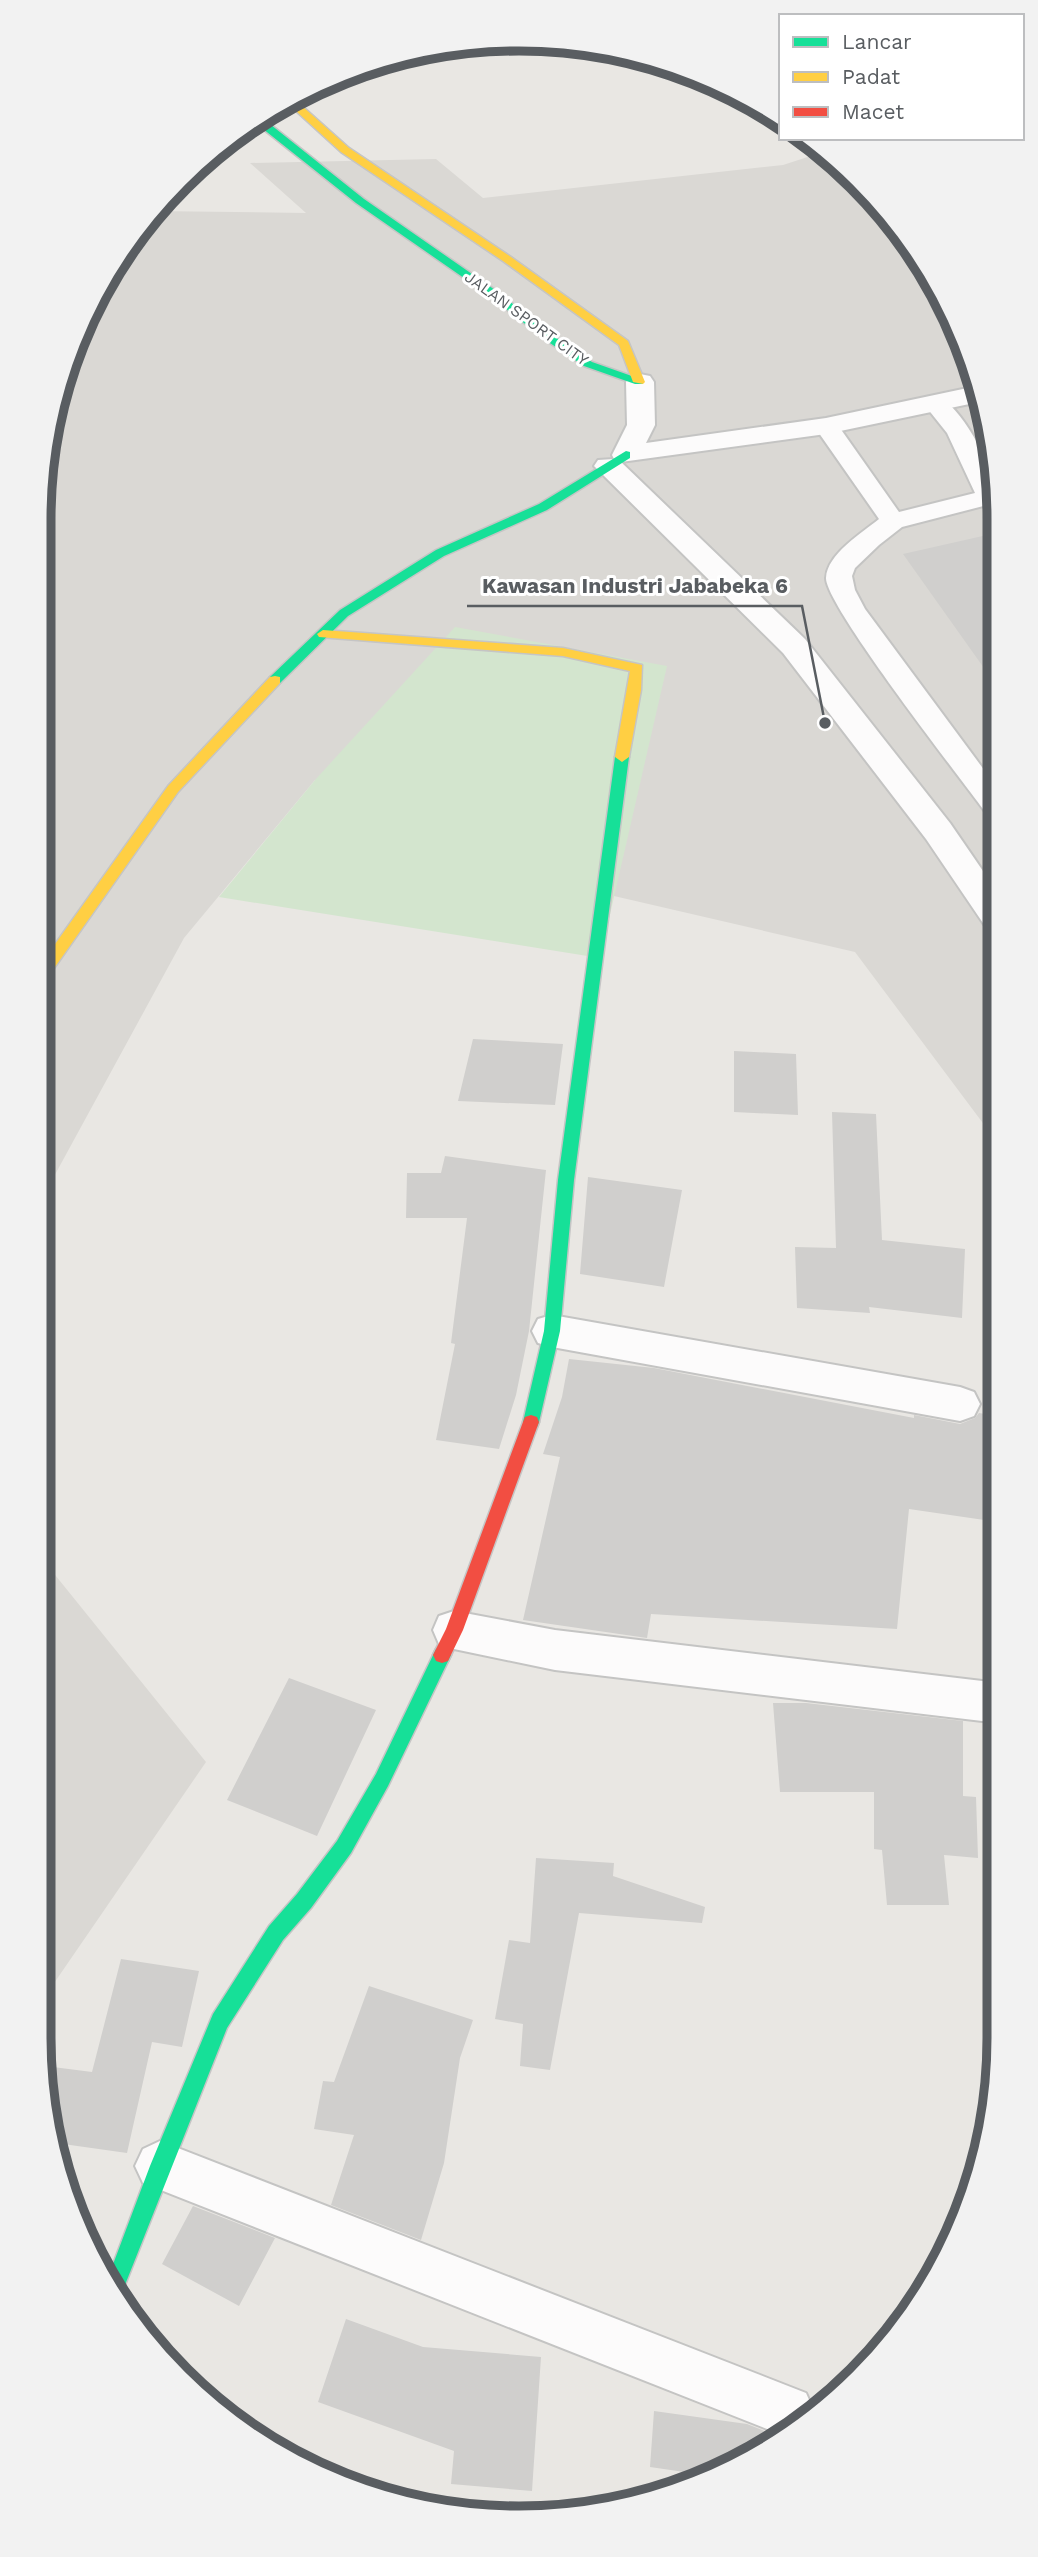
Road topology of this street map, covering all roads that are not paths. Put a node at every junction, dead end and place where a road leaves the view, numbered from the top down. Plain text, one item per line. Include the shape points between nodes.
1 (297, 107) edge
2 (265, 126) edge
3 (640, 382) junction
4 (970, 396) edge
5 (935, 403) junction
6 (826, 426) junction
7 (617, 460) junction
8 (985, 482) edge
9 (986, 498) edge
10 (892, 522) junction
11 (323, 634) junction
12 (987, 794) edge
13 (987, 902) edge
14 (51, 962) edge
15 (552, 1331) junction
16 (960, 1404) dead end
17 (454, 1630) junction
18 (987, 1702) edge
19 (160, 2166) junction
20 (118, 2279) edge
21 (788, 2412) dead end

1 - 3 street, JALAN SPORT CITY via 345,150 624,342
2 - 3 street, JALAN SPORT CITY via 360,201 551,339 588,364
3 - 7 street via 641,425
4 - 5 street
5 - 6 street
5 - 8 lane via 958,431
6 - 7 street
6 - 10 lane
7 - 11 street via 543,507 440,553 345,613
7 - 13 street via 794,646 938,831
9 - 10 lane
10 - 12 lane via 842,564 839,577 845,597
11 - 14 street via 173,789
11 - 15 street via 563,652 637,668 571,1139
15 - 16 street
15 - 17 street via 528,1432
17 - 18 street via 555,1650
17 - 19 street via 382,1780 344,1847 276,1933 220,2021
19 - 20 street
19 - 21 street

